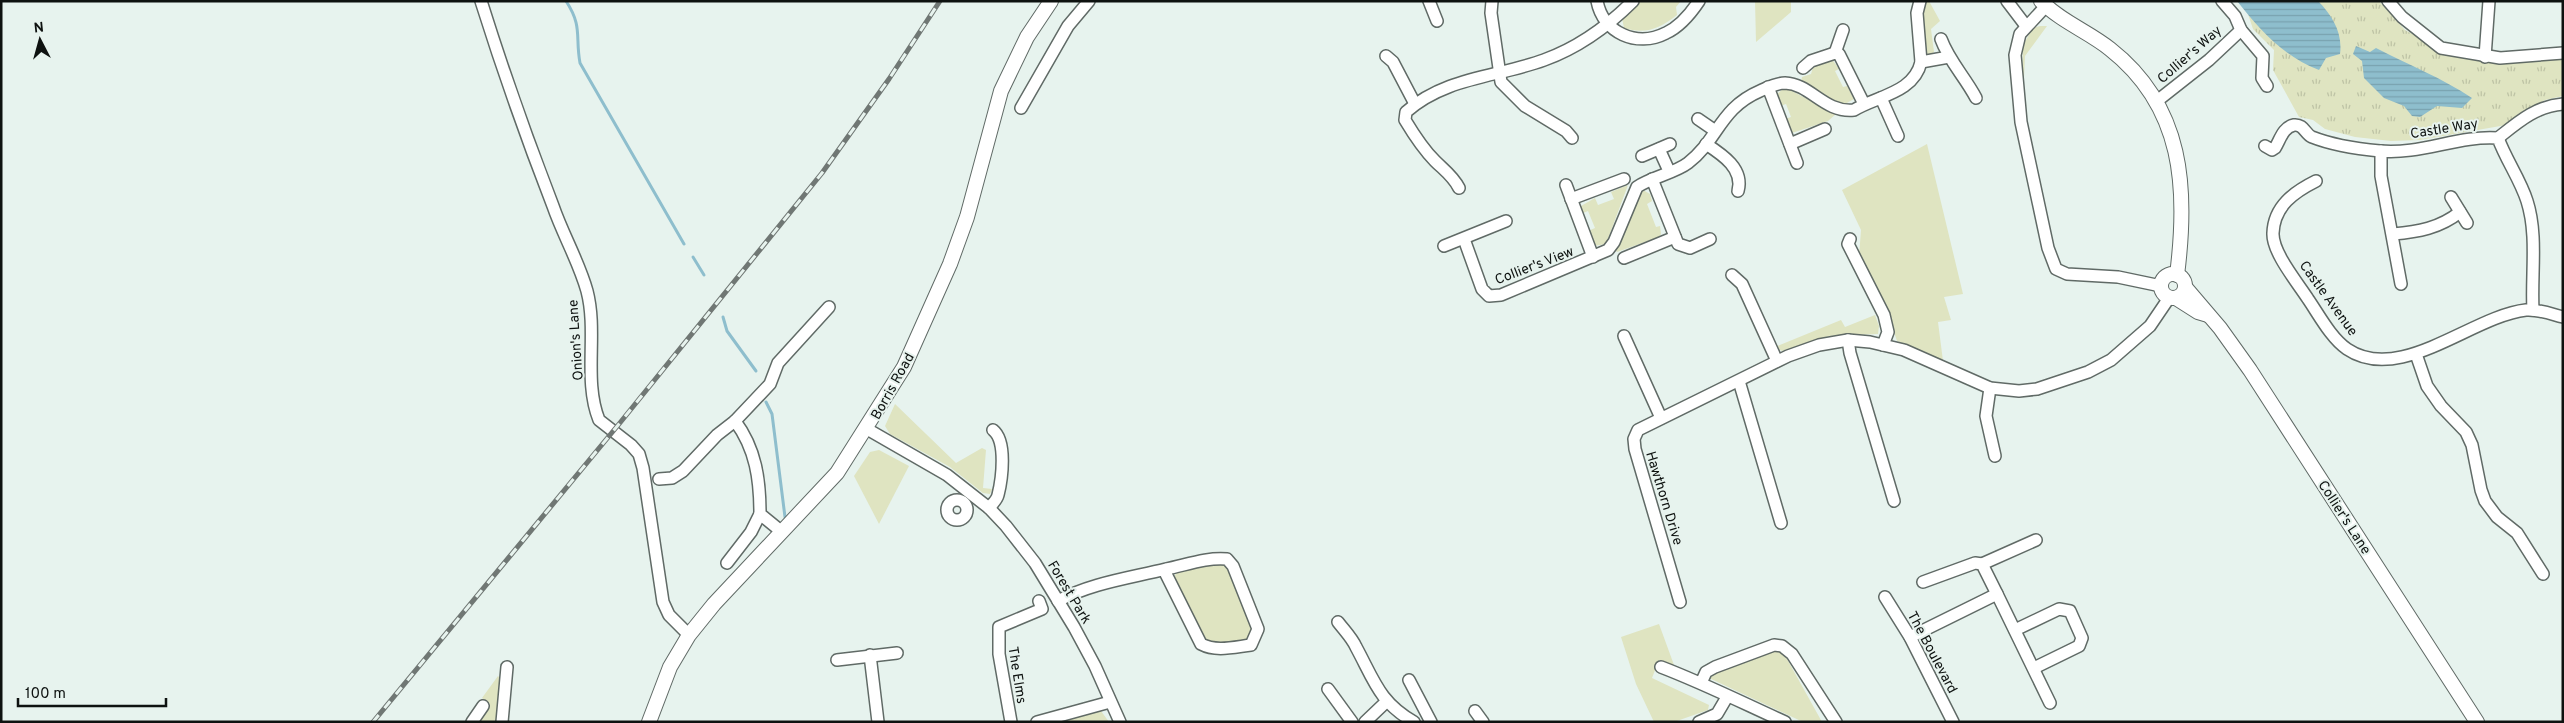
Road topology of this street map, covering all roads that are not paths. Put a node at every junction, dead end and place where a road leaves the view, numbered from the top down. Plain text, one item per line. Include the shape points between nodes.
1 (481, 1) edge
2 (1051, 1) edge
3 (1089, 1) edge
4 (1429, 1) edge
5 (1492, 1) edge
6 (1596, 1) edge
7 (1633, 1) edge
8 (1699, 1) edge
9 (1920, 1) edge
10 (2007, 1) edge
11 (2222, 1) edge
12 (2388, 1) edge
13 (2489, 1) edge
14 (2044, 4) edge
15 (1437, 21) dead end
16 (1608, 24) junction
17 (2026, 26) junction
18 (1843, 30) dead end
19 (2241, 30) junction
20 (1941, 39) dead end
21 (1835, 52) junction
22 (2563, 53) edge
23 (1386, 56) dead end
24 (1948, 57) junction
25 (2485, 57) junction
26 (1921, 62) junction
27 (1803, 68) dead end
28 (1498, 73) junction
29 (2267, 86) dead end
30 (1768, 87) junction
31 (1881, 98) junction
32 (1976, 98) dead end
33 (2157, 101) junction
34 (1415, 104) junction
35 (1864, 104) junction
36 (2563, 104) edge
37 (1021, 108) dead end
38 (1698, 119) dead end
39 (1825, 129) dead end
40 (1714, 130) junction
41 (1898, 136) dead end
42 (1572, 138) dead end
43 (2498, 138) junction
44 (1706, 144) junction
45 (1790, 144) junction
46 (2265, 146) dead end
47 (2381, 151) junction
48 (1642, 156) dead end
49 (1797, 163) dead end
50 (1669, 171) junction
51 (1624, 179) dead end
52 (1652, 179) junction
53 (2316, 181) dead end
54 (1566, 185) dead end
55 (1459, 188) dead end
56 (1738, 191) dead end
57 (2451, 197) dead end
58 (1571, 199) junction
59 (2460, 212) junction
60 (1506, 222) dead end
61 (2467, 223) dead end
62 (2393, 234) junction
63 (1675, 236) junction
64 (1464, 238) junction
65 (1710, 239) dead end
66 (1850, 239) dead end
67 (1444, 246) dead end
68 (1594, 257) junction
69 (1624, 258) dead end
70 (1732, 275) dead end
71 (2177, 275) junction
72 (2401, 284) dead end
73 (2161, 286) junction
74 (2185, 287) junction
75 (2173, 298) junction
76 (829, 306) dead end
77 (2532, 310) junction
78 (2209, 316) junction
79 (2563, 317) edge
80 (1624, 336) dead end
81 (1848, 340) junction
82 (1883, 345) junction
83 (2416, 354) junction
84 (1777, 361) junction
85 (1739, 381) junction
86 (1990, 388) junction
87 (1661, 418) junction
88 (735, 421) junction
89 (867, 429) junction
90 (993, 430) dead end
91 (1995, 456) dead end
92 (659, 479) dead end
93 (1894, 501) dead end
94 (989, 508) junction
95 (760, 514) junction
96 (1781, 523) dead end
97 (782, 532) junction
98 (2036, 540) dead end
99 (727, 563) dead end
100 (1982, 564) junction
101 (1164, 570) junction
102 (2543, 574) dead end
103 (1923, 582) dead end
104 (1996, 594) junction
105 (1885, 597) dead end
106 (1039, 601) dead end
107 (1058, 601) junction
108 (1680, 602) dead end
109 (1338, 622) dead end
110 (2015, 630) junction
111 (689, 635) junction
112 (1910, 637) junction
113 (897, 653) dead end
114 (870, 655) junction
115 (837, 660) dead end
116 (507, 667) dead end
117 (1661, 667) dead end
118 (2034, 668) junction
119 (1409, 680) dead end
120 (1701, 683) junction
121 (1328, 689) dead end
122 (1727, 697) junction
123 (1110, 702) junction
124 (1386, 702) junction
125 (2050, 703) dead end
126 (483, 706) dead end
127 (1475, 710) dead end
128 (472, 722) edge
129 (502, 722) edge
130 (649, 722) edge
131 (878, 722) edge
132 (1011, 722) edge
133 (1037, 722) edge
134 (1120, 722) edge
135 (1352, 722) edge
136 (1365, 722) edge
137 (1414, 722) edge
138 (1431, 722) edge
139 (1483, 722) edge
140 (1699, 722) edge
141 (1785, 722) edge
142 (1836, 722) edge
143 (1953, 722) edge
144 (2477, 722) edge

1 - 111 street, Onion's Lane via 530,145 586,290 592,318 596,412 599,420 638,454 643,468 663,602 669,615
2 - 89 street, Borris Road via 1023,43 1001,91 966,218 938,291 904,367
3 - 37 street via 1068,26
4 - 15 street
5 - 28 street
6 - 16 street via 1600,15
7 - 16 street
8 - 16 street via 1671,30 1656,37 1636,39 1617,33
9 - 26 street via 1917,13
10 - 17 street
11 - 19 street, Collier's Way via 2235,16
12 - 25 street via 2402,18 2442,48
13 - 25 street
14 - 17 street
14 - 33 street via 2112,50
16 - 28 street via 1545,60
17 - 73 street via 2020,34 2015,55 2018,99 2048,248 2056,269 2067,274 2118,277
18 - 21 street
19 - 29 street, Collier's Way via 2263,56 2262,78
19 - 33 street, Collier's Way
20 - 24 street
21 - 27 street via 1811,61
21 - 35 street
22 - 25 street
23 - 34 street
24 - 26 street
24 - 32 street
26 - 31 street, Collier's View via 1920,69 1907,85
28 - 34 street via 1462,81
28 - 42 street via 1507,91 1518,101
30 - 35 street, Collier's View via 1785,83 1795,85 1840,110 1854,110
30 - 40 street, Collier's View via 1741,100
30 - 45 street
31 - 35 street, Collier's View
31 - 41 street
33 - 71 street via 2174,141 2180,174 2182,221
34 - 55 street via 1406,112 1405,120 1416,138
36 - 43 street via 2535,111
38 - 40 street
39 - 45 street
40 - 44 street, Collier's View
43 - 47 street, Castle Way
43 - 77 street, Castle Way via 2520,184 2531,221
44 - 50 street, Collier's View via 1687,165
44 - 56 street via 1735,168 1739,177
45 - 49 street
46 - 47 street, Castle Way via 2272,150 2275,148 2286,130 2295,125 2302,126 2310,136
47 - 62 street via 2381,176
48 - 50 street via 1664,146
50 - 52 street, Collier's View
51 - 58 street
52 - 63 street
52 - 68 street, Collier's View via 1637,187 1614,242 1608,250
53 - 83 street, Castle Avenue via 2292,195 2278,212 2272,235 2276,249 2320,317 2347,349 2363,357 2385,359
54 - 58 street, Collier's View
57 - 59 street
58 - 68 street, Collier's View
59 - 61 street
59 - 62 street via 2445,224
60 - 64 street
62 - 72 street
63 - 65 street via 1678,244 1686,248
63 - 69 street
64 - 67 street
64 - 68 street, Collier's View via 1482,289 1489,296 1500,295
66 - 82 street via 1848,244 1884,315 1888,332
70 - 84 street via 1742,284
71 - 73 street via 2166,276
71 - 74 street
73 - 75 street via 2162,293
74 - 75 street via 2182,295
74 - 78 street, Collier's Lane
75 - 78 street, Collier's Lane
75 - 86 street, Hawthorn Drive via 2150,326 2101,366 2037,389
76 - 88 street via 778,363 770,384
77 - 79 street, Castle Avenue
77 - 83 street, Castle Avenue via 2497,317
78 - 144 street, Collier's Lane via 2250,370
80 - 87 street
81 - 82 street, Hawthorn Drive
81 - 84 street, Hawthorn Drive via 1819,345
81 - 93 street
82 - 86 street, Hawthorn Drive via 1904,350
83 - 102 street via 2428,386 2441,406 2466,432 2485,501 2497,517 2517,533
84 - 85 street, Hawthorn Drive
85 - 87 street, Hawthorn Drive
85 - 96 street
86 - 91 street via 1986,416
87 - 108 street, Hawthorn Drive via 1638,430 1633,443
88 - 92 street via 682,471 672,478
88 - 95 street via 744,433 756,464
89 - 94 street, Forest Park via 931,465 967,498
89 - 97 street, Borris Road via 837,473
90 - 94 street via 999,434 1002,446 998,497
94 - 107 street, Forest Park via 1022,546
95 - 97 street
95 - 99 street via 751,532
97 - 111 street, Borris Road
98 - 100 street
100 - 103 street via 1975,563
100 - 104 street
101 - 101 street via 1201,644 1209,648 1251,645 1258,629 1233,566 1227,559
101 - 107 street via 1109,582 1072,593
104 - 110 street
104 - 112 street
105 - 112 street, The Boulevard
106 - 132 street, The Elms via 1042,609 999,627 998,654
107 - 123 street, Forest Park via 1095,666
109 - 124 street via 1356,646
110 - 118 street
110 - 118 street via 2059,609 2070,611 2077,623 2082,638 2079,646
111 - 130 street, Borris Road via 670,667
112 - 143 street, The Boulevard
113 - 114 street
114 - 115 street
114 - 131 street
116 - 129 street
117 - 120 street
118 - 125 street
119 - 138 street
120 - 122 street
120 - 142 street via 1706,672 1715,666 1774,645 1782,646 1792,654
121 - 135 street
122 - 140 street via 1717,714
122 - 141 street
123 - 133 street, The Elms
123 - 134 street, Forest Park
124 - 136 street
124 - 137 street
126 - 128 street
127 - 139 street

